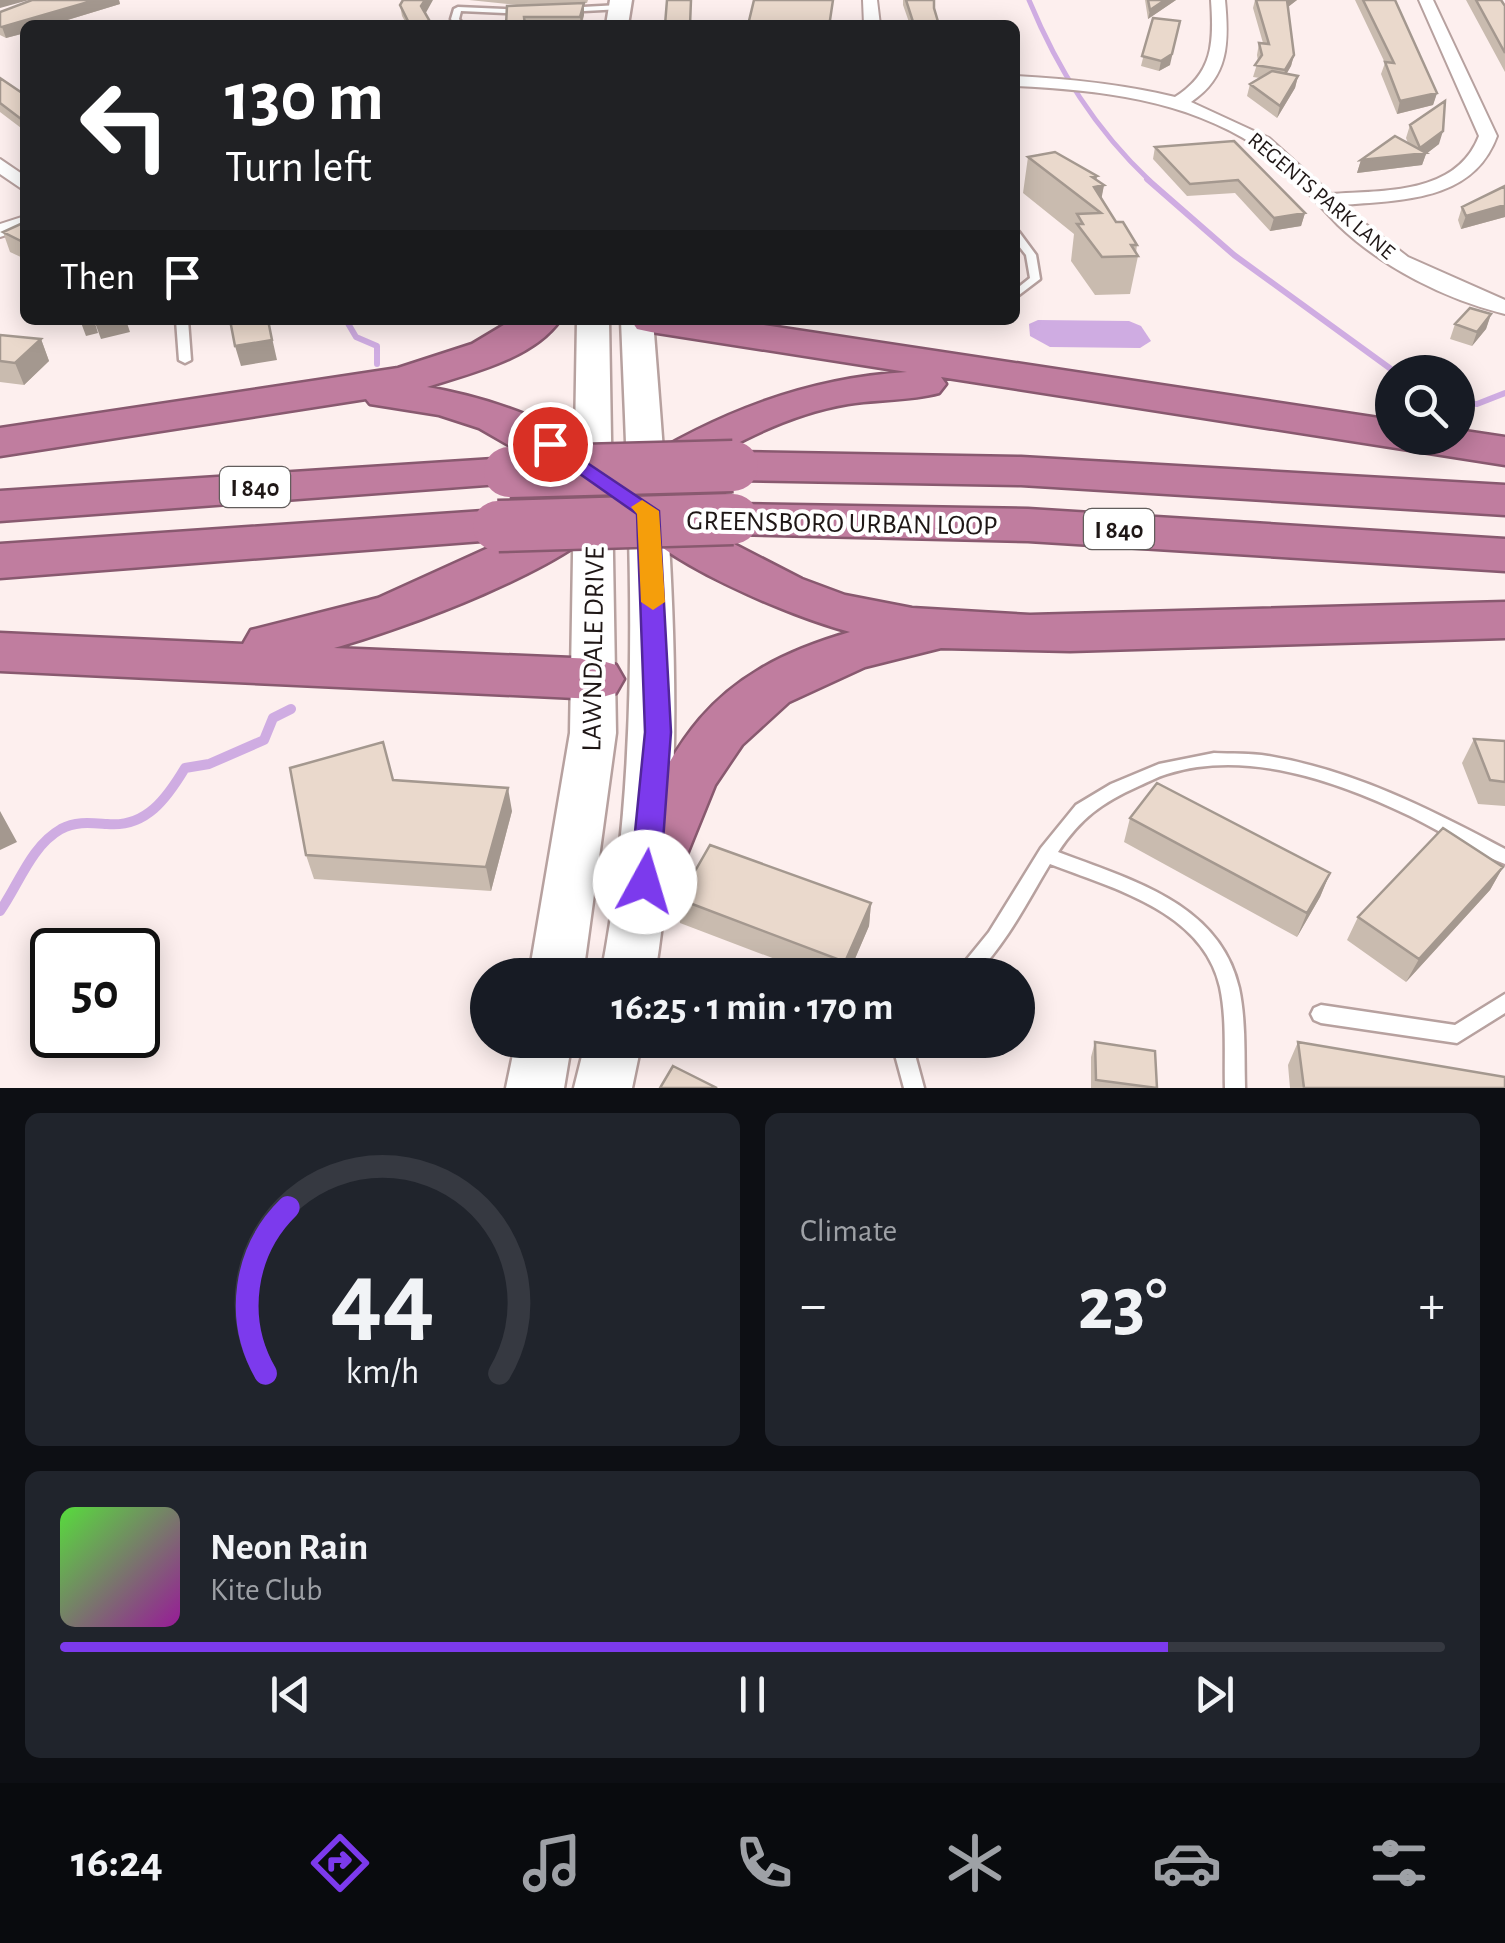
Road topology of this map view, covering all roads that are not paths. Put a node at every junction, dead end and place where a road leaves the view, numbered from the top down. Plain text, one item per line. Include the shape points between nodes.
1 (1218, 0) edge
2 (1426, 0) edge
3 (562, 10) edge
4 (543, 11) edge
5 (619, 11) edge
6 (456, 20) edge
7 (1020, 81) edge
8 (1179, 102) junction
9 (0, 165) edge
10 (20, 180) edge
11 (1327, 200) junction
12 (1020, 241) edge
13 (1020, 290) edge
14 (1505, 307) edge
15 (182, 325) edge
16 (532, 325) edge
17 (593, 325) edge
18 (636, 325) edge
19 (681, 325) edge
20 (185, 360) dead end
21 (1034, 382) junction
22 (310, 395) junction
23 (1375, 432) edge
24 (0, 442) edge
25 (1475, 446) edge
26 (1505, 450) edge
27 (620, 493) junction
28 (1505, 500) edge
29 (0, 506) edge
30 (1505, 555) edge
31 (0, 561) edge
32 (1505, 620) edge
33 (980, 634) junction
34 (0, 652) edge
35 (136, 656) junction
36 (596, 680) junction
37 (1048, 856) junction
38 (1505, 857) edge
39 (645, 882) junction
40 (559, 958) edge
41 (631, 958) edge
42 (982, 958) edge
43 (1505, 1002) edge
44 (1321, 1014) dead end
45 (541, 1058) edge
46 (610, 1058) edge
47 (906, 1058) edge
48 (536, 1088) edge
49 (603, 1088) edge
50 (914, 1088) edge
51 (1235, 1088) edge

1 - 8 street via 1222,52 1206,80
2 - 11 street via 1488,136 1485,153 1458,178 1435,186
3 - 5 lane
4 - 6 lane via 458,8
7 - 8 street, REGENTS PARK LANE via 1095,86
8 - 11 street, REGENTS PARK LANE via 1267,144
9 - 10 street
11 - 14 street, REGENTS PARK LANE via 1348,223 1429,279
12 - 13 lane via 1035,279
15 - 20 lane
16 - 22 highway via 444,369
17 - 27 main road, LAWNDALE DRIVE
18 - 27 main road, LAWNDALE DRIVE
19 - 21 highway
21 - 23 highway
21 - 27 highway via 899,384 808,399 704,439
22 - 24 highway
22 - 27 highway via 390,395 462,406 530,432
25 - 26 highway
27 - 33 highway via 720,561 801,599 871,620
27 - 35 highway via 486,576 404,611 298,638
27 - 36 main road, LAWNDALE DRIVE
27 - 39 main road, LAWNDALE DRIVE via 658,732
28 - 29 highway, GREENSBORO URBAN LOOP / I 840, bridge via 1127,476 732,466 509,472
30 - 31 highway, GREENSBORO URBAN LOOP / I 840, bridge via 1046,525 732,520 498,526
32 - 33 highway
33 - 39 highway via 857,649 802,669 755,699 701,756
34 - 35 highway
35 - 36 highway
36 - 40 main road, LAWNDALE DRIVE via 586,802
37 - 38 lane via 1079,812 1131,780 1167,765 1241,761 1312,770 1410,806
37 - 42 lane
37 - 51 lane via 1142,893 1206,937 1226,972
39 - 41 main road, LAWNDALE DRIVE
43 - 44 lane via 1457,1034
45 - 48 main road
46 - 49 main road
47 - 50 lane

